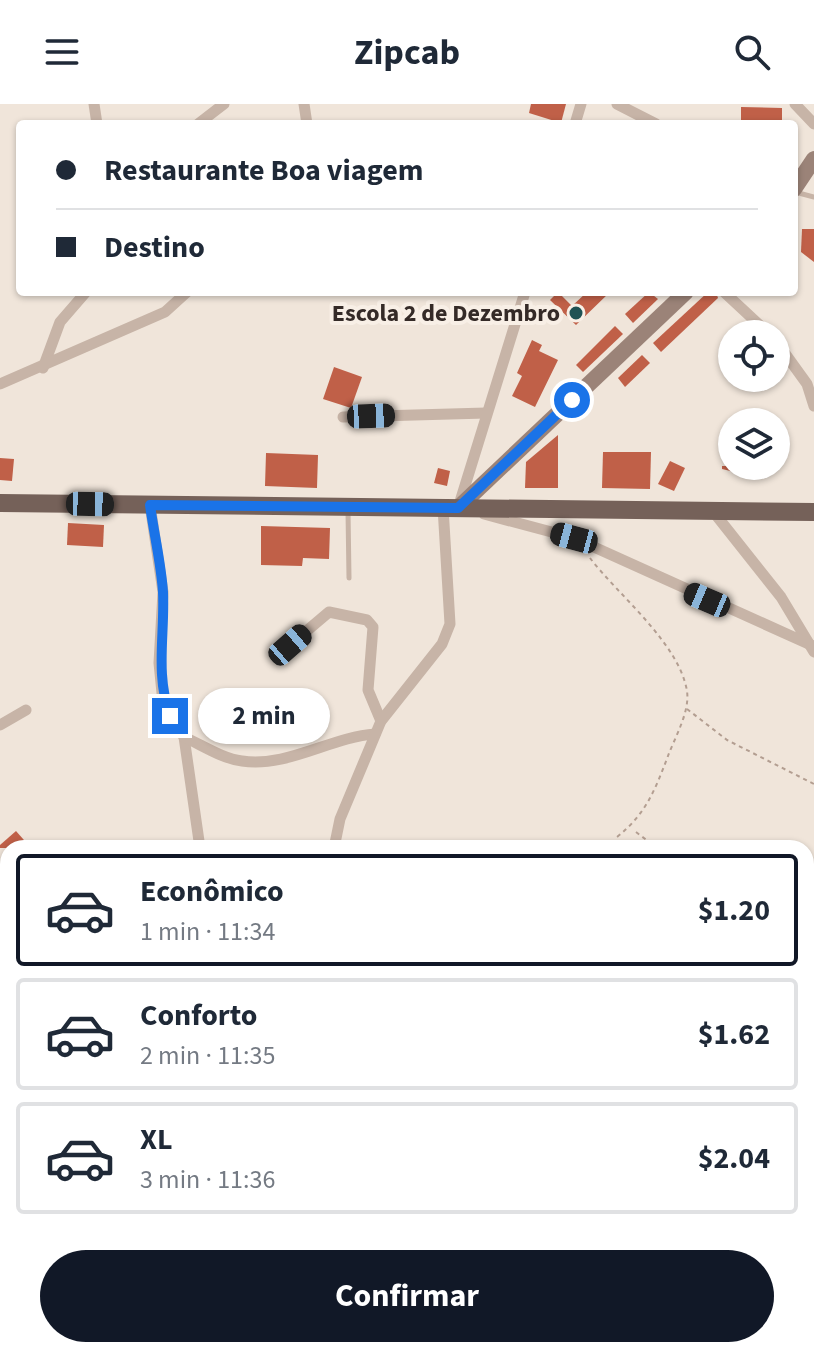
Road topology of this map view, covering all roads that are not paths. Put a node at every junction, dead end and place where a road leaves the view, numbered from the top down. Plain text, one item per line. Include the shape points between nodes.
1 (224, 104) edge
2 (617, 104) edge
3 (795, 104) edge
4 (203, 120) edge
5 (648, 120) edge
6 (814, 124) edge
7 (814, 159) edge
8 (798, 187) edge
9 (814, 197) edge
10 (83, 296) edge
11 (183, 296) edge
12 (524, 296) edge
13 (682, 296) edge
14 (728, 296) edge
15 (754, 320) edge
16 (790, 360) edge
17 (43, 368) junction
18 (0, 384) edge
19 (814, 406) edge
20 (486, 413) junction
21 (343, 417) dead end
22 (0, 503) edge
23 (150, 505) junction
24 (347, 506) junction
25 (451, 508) junction
26 (712, 510) junction
27 (814, 512) edge
28 (349, 578) dead end
29 (290, 645) dead end
30 (812, 648) edge
31 (26, 710) dead end
32 (381, 721) junction
33 (0, 725) edge
34 (375, 734) junction
35 (184, 737) junction
36 (199, 840) edge
37 (336, 840) edge

1 - 4 street
2 - 5 street
3 - 6 street
7 - 8 street
8 - 9 lane
10 - 17 street via 60,322
11 - 17 street via 165,312
12 - 20 street
13 - 25 street
14 - 15 street
16 - 19 street via 807,384
17 - 18 street
20 - 21 street
20 - 25 street
22 - 23 main road
23 - 24 main road
23 - 35 street via 163,592 162,693
24 - 25 main road
24 - 28 lane
25 - 26 main road
25 - 30 street via 574,538
25 - 32 street via 450,624 442,644
26 - 27 main road
26 - 30 street via 781,597
29 - 32 street via 329,612 367,620 373,627 368,690
31 - 33 street
32 - 34 street
34 - 35 street via 354,735 258,763 238,761
34 - 37 street
35 - 36 street

